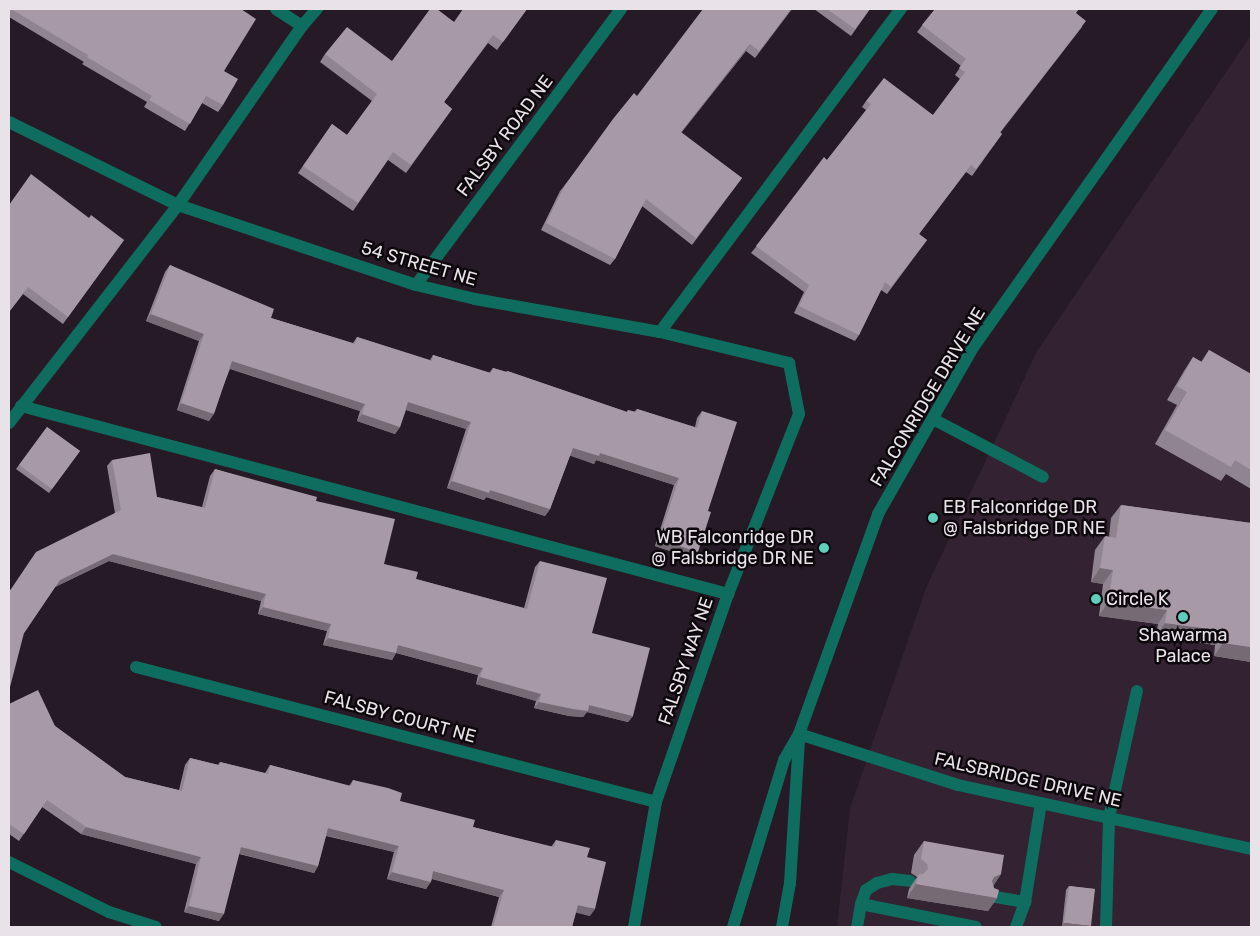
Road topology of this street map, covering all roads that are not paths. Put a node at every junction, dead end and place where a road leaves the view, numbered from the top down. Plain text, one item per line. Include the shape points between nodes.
1 (276, 9) edge
2 (317, 9) edge
3 (621, 9) edge
4 (901, 9) edge
5 (1212, 9) edge
6 (302, 26) junction
7 (9, 122) edge
8 (178, 205) junction
9 (416, 285) junction
10 (660, 332) junction
11 (21, 406) junction
12 (799, 414) joint
13 (932, 419) junction
14 (9, 423) edge
15 (1043, 477) dead end
16 (728, 594) junction
17 (136, 667) dead end
18 (1137, 691) dead end
19 (799, 734) junction
20 (656, 802) junction
21 (1041, 803) junction
22 (1109, 817) junction
23 (1251, 849) edge
24 (9, 862) edge
25 (910, 880) dead end
26 (990, 896) edge
27 (1025, 902) junction
28 (861, 904) junction
29 (156, 927) edge
30 (634, 927) edge
31 (733, 927) edge
32 (782, 927) edge
33 (857, 927) edge
34 (976, 927) edge
35 (1016, 927) edge
36 (1106, 927) edge

1 - 6 street
2 - 6 street
3 - 9 street, FALSBY ROAD NE
4 - 10 street
5 - 13 street, FALCONRIDGE DRIVE NE via 972,349
6 - 8 street
7 - 8 street, 54 STREET NE
8 - 9 street, 54 STREET NE
8 - 11 street
9 - 10 street, 54 STREET NE via 475,299
10 - 12 street, 54 STREET NE via 789,363
11 - 14 street
11 - 16 street
12 - 16 street, FALSBY WAY NE
13 - 15 street
13 - 19 street, FALCONRIDGE DRIVE NE via 878,514
16 - 20 street, FALSBY WAY NE
17 - 20 street, FALSBY COURT NE
18 - 22 street
19 - 21 street, FALSBRIDGE DRIVE NE via 958,786
19 - 31 street, FALCONRIDGE DRIVE NE via 784,760
19 - 32 street, FALCONRIDGE DRIVE NE via 790,883
20 - 30 street, FALSBY WAY NE
21 - 22 street, FALSBRIDGE DRIVE NE
21 - 27 street
22 - 23 street, FALSBRIDGE DRIVE NE
22 - 36 street
24 - 29 street via 109,912
25 - 28 street via 892,879 877,883 866,890
26 - 27 street
27 - 35 street
28 - 33 street
28 - 34 street

